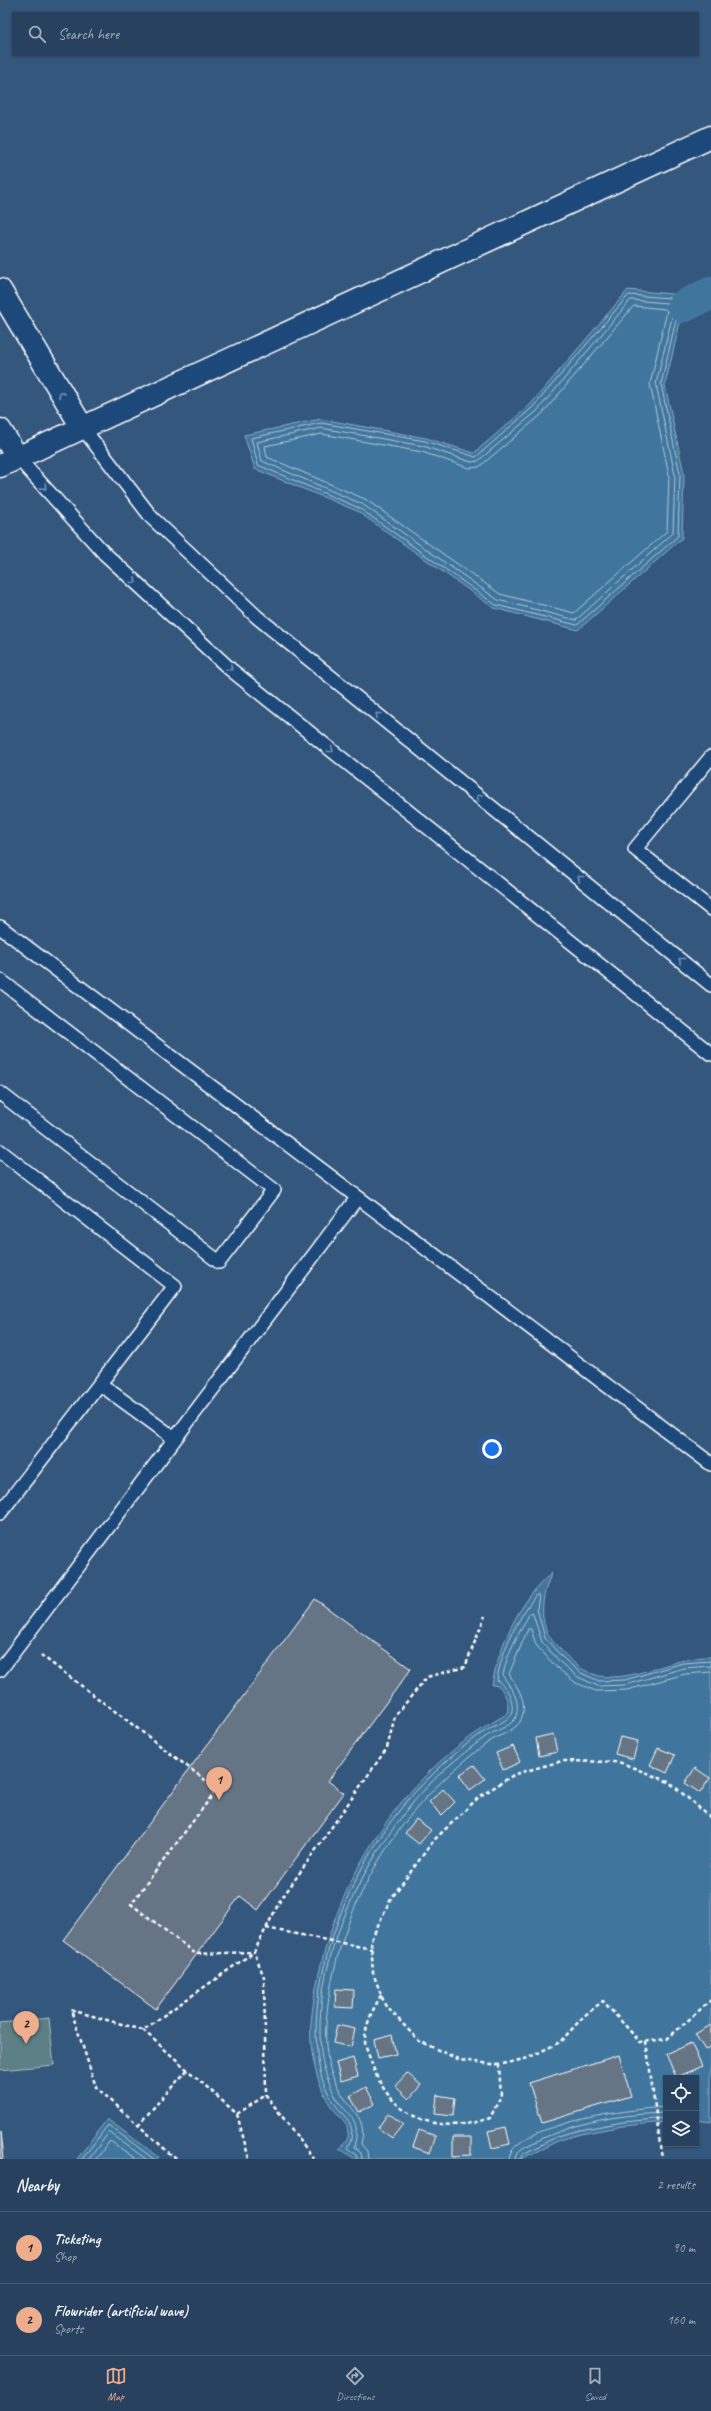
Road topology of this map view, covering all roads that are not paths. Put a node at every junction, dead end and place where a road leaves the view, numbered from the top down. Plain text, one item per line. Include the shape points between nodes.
1 (711, 137) edge
2 (0, 290) edge
3 (82, 427) junction
4 (0, 430) edge
5 (9, 462) edge
6 (711, 757) edge
7 (711, 909) edge
8 (0, 926) edge
9 (0, 980) edge
10 (711, 985) edge
11 (711, 1054) edge
12 (0, 1093) edge
13 (0, 1151) edge
14 (357, 1198) junction
15 (100, 1384) junction
16 (211, 1391) junction
17 (174, 1438) junction
18 (711, 1464) edge
19 (0, 1513) edge
20 (0, 1670) edge

1 - 3 street
3 -> 2 street
3 - 5 street
10 -> 3 lane via 257,617 152,518
4 - 5 street
5 -> 11 lane via 230,669
6 - 7 lane via 635,849
8 - 14 lane
9 - 12 lane via 274,1190 219,1262
13 - 15 lane via 175,1286
14 - 16 lane
14 - 18 lane
15 - 17 lane
15 - 19 lane
16 - 17 lane
16 - 20 lane
17 - 20 lane

